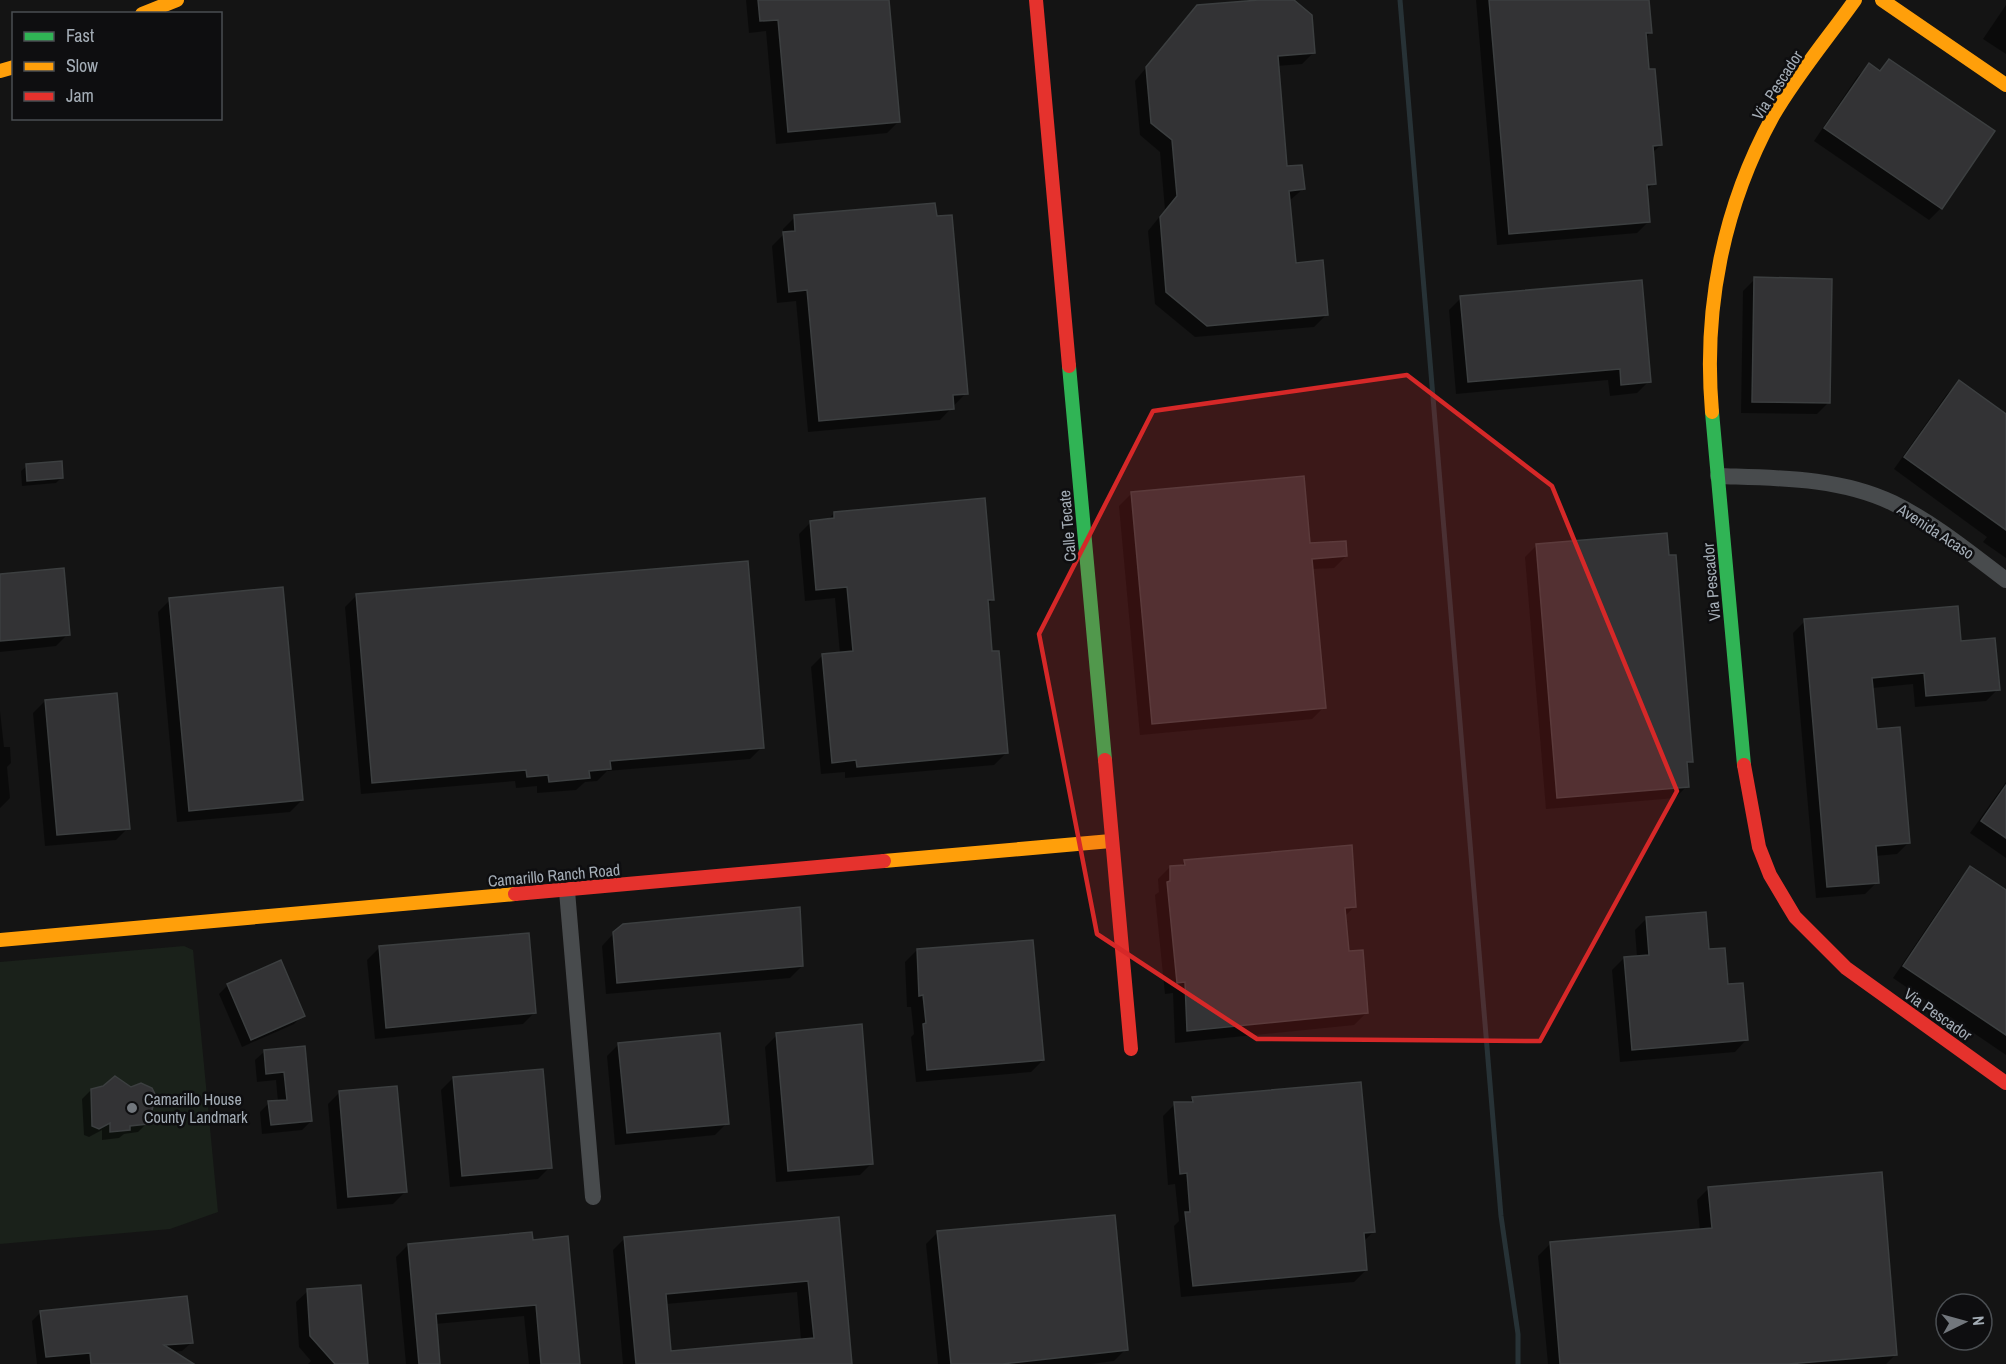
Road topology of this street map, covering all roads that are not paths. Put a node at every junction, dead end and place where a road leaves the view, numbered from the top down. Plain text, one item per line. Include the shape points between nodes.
1 (177, 0) edge
2 (1036, 0) edge
3 (1855, 0) edge
4 (1882, 0) edge
5 (147, 12) edge
6 (2006, 85) edge
7 (1718, 476) junction
8 (2006, 580) edge
9 (1111, 841) junction
10 (567, 891) junction
11 (0, 940) edge
12 (1131, 1049) dead end
13 (2006, 1083) edge
14 (593, 1197) dead end

1 - 5 street
2 - 9 street, Calle Tecate
3 - 7 street, Via Pescador via 1774,115 1751,163 1720,250 1710,350
4 - 6 street
7 - 8 street, Avenida Acaso via 1831,483 1866,492 1916,516
7 - 13 street, Via Pescador via 1743,760 1750,810 1769,873 1795,919 1830,956
9 - 10 street, Camarillo Ranch Road
9 - 12 street, Calle Tecate
10 - 11 street, Camarillo Ranch Road
10 - 14 street

